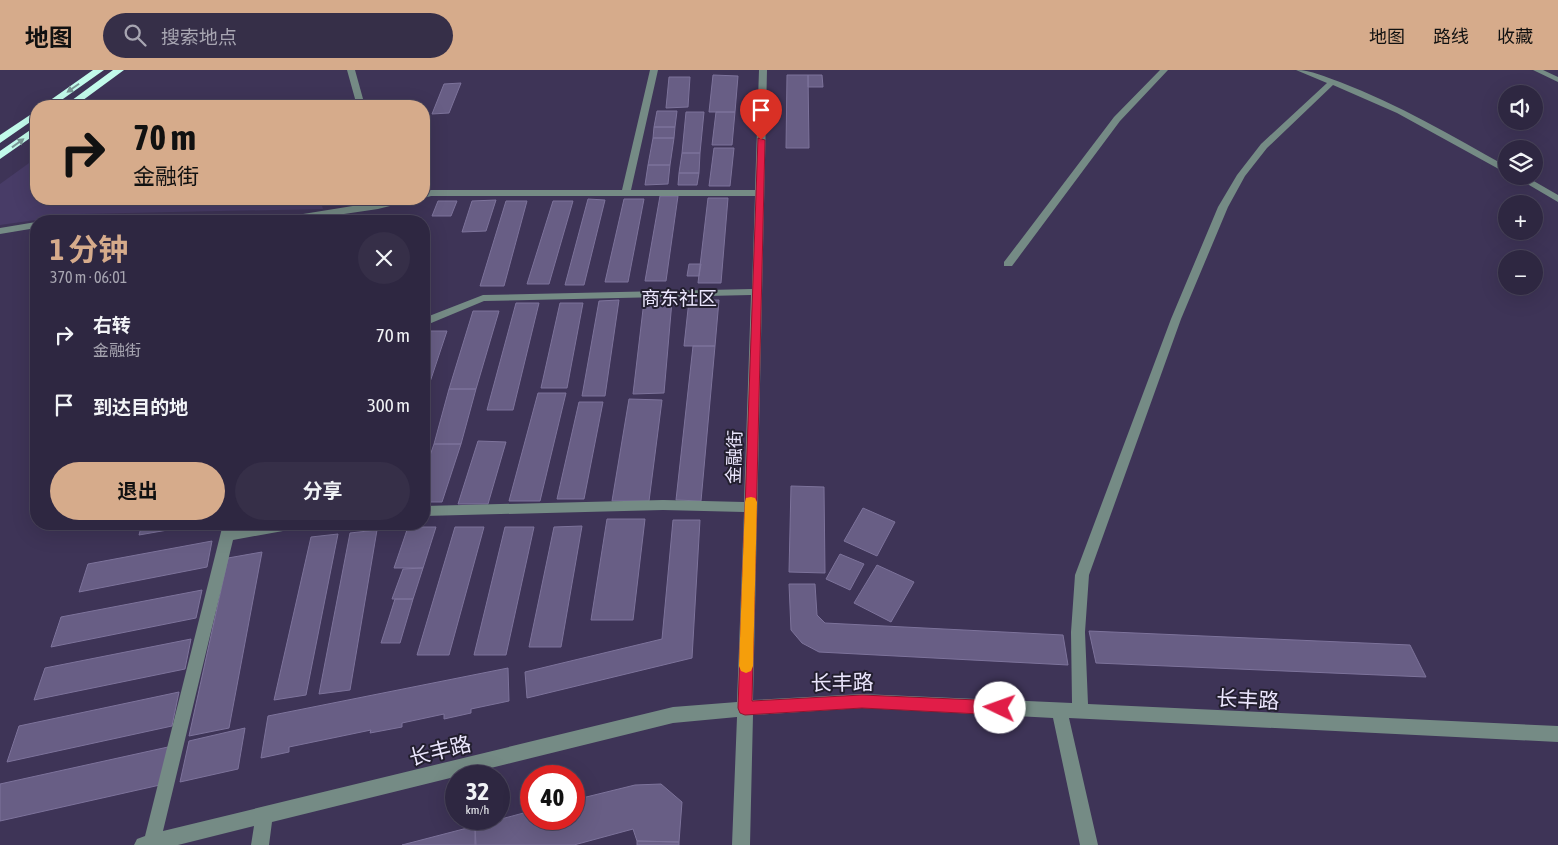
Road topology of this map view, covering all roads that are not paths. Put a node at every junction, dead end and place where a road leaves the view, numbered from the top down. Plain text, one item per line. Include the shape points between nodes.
1 (99, 70) edge
2 (119, 70) edge
3 (351, 70) edge
4 (654, 70) edge
5 (763, 70) edge
6 (1164, 70) edge
7 (1300, 70) edge
8 (1537, 70) edge
9 (1558, 80) edge
10 (1332, 82) junction
11 (56, 100) edge
12 (77, 100) edge
13 (359, 100) edge
14 (30, 118) edge
15 (30, 134) edge
16 (0, 140) edge
17 (0, 156) edge
18 (1498, 166) edge
19 (1534, 185) edge
20 (760, 192) junction
21 (430, 193) edge
22 (626, 193) junction
23 (1558, 199) edge
24 (368, 205) edge
25 (314, 215) edge
26 (30, 226) edge
27 (0, 231) edge
28 (1008, 264) dead end
29 (757, 292) junction
30 (430, 320) edge
31 (750, 507) junction
32 (430, 511) edge
33 (229, 530) edge
34 (745, 708) junction
35 (1059, 711) junction
36 (1080, 712) junction
37 (1558, 734) edge
38 (264, 815) junction
39 (147, 844) edge
40 (260, 845) edge
41 (741, 845) edge
42 (1089, 845) edge

1 -> 11 highway
2 - 12 highway
3 - 13 street
4 - 22 street
5 - 20 street, 金融街
6 - 28 street via 1117,119
7 - 10 street
8 - 9 street
10 - 18 street via 1400,111
10 - 36 street via 1264,146 1241,176 1223,206 1176,319 1082,575 1078,632
14 - 16 highway
17 -> 15 highway
19 - 23 street
20 - 22 street
20 - 29 street, 金融街
21 - 22 street
24 - 25 street
26 - 27 street
29 - 30 street via 482,298
29 - 31 street, 金融街
31 - 32 street via 663,505
31 - 34 street, 金融街
33 - 39 street
34 - 35 street, 长丰路 via 862,701
34 - 38 street, 长丰路 via 673,715
34 - 41 street, 金融街
35 - 36 street, 长丰路
35 - 42 street
36 - 37 street, 长丰路
38 - 39 street, 长丰路
38 - 40 street

